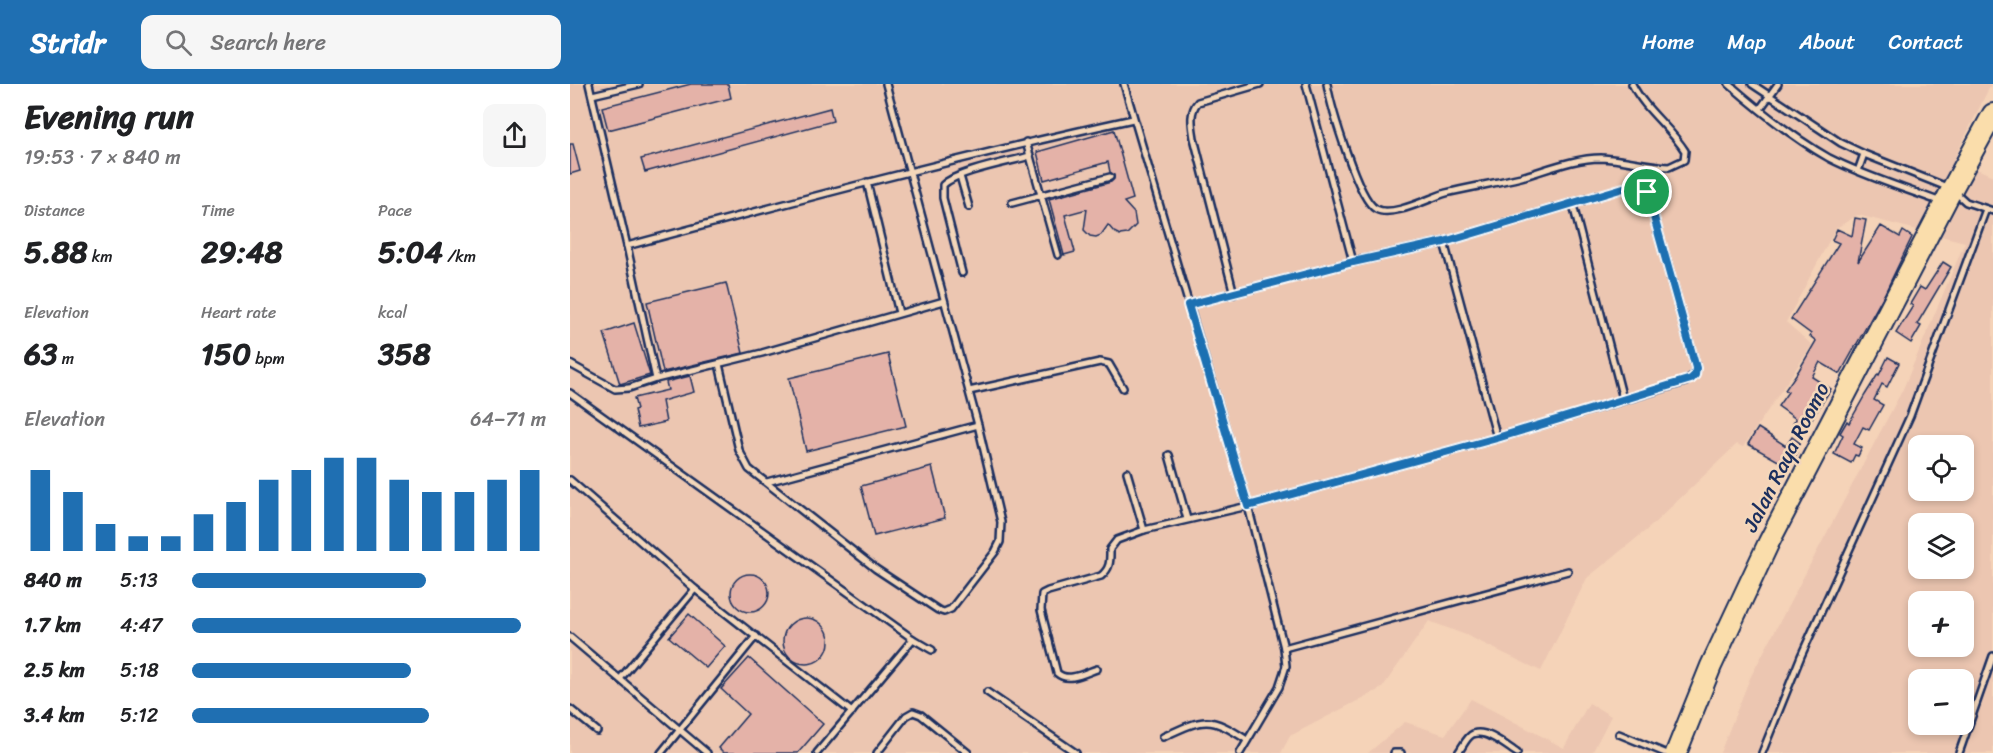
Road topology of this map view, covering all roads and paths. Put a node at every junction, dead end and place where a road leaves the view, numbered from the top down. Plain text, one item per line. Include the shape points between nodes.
1 (589, 84) edge
2 (639, 84) edge
3 (886, 84) edge
4 (1124, 84) edge
5 (1260, 84) edge
6 (1306, 84) edge
7 (1327, 84) edge
8 (1632, 84) edge
9 (1729, 84) edge
10 (1752, 84) edge
11 (1778, 84) edge
12 (592, 95) junction
13 (1769, 97) junction
14 (1760, 109) junction
15 (1993, 114) edge
16 (1133, 119) junction
17 (1026, 142) junction
18 (1864, 154) junction
19 (1030, 156) junction
20 (910, 171) junction
21 (1858, 171) junction
22 (960, 176) junction
23 (1110, 177) dead end
24 (867, 182) junction
25 (1041, 196) junction
26 (1954, 198) junction
27 (1012, 203) dead end
28 (1573, 205) junction
29 (969, 207) dead end
30 (1986, 209) junction
31 (1993, 211) edge
32 (1444, 242) junction
33 (627, 246) junction
34 (1058, 255) dead end
35 (1353, 262) junction
36 (962, 273) dead end
37 (1234, 294) junction
38 (944, 301) junction
39 (1188, 305) junction
40 (899, 313) junction
41 (570, 364) edge
42 (719, 364) junction
43 (656, 379) junction
44 (1123, 388) dead end
45 (969, 391) junction
46 (570, 393) edge
47 (1623, 399) junction
48 (978, 425) junction
49 (1497, 438) junction
50 (1169, 455) dead end
51 (1127, 472) dead end
52 (570, 480) edge
53 (767, 482) junction
54 (1248, 506) junction
55 (1187, 519) junction
56 (1144, 530) junction
57 (1568, 571) dead end
58 (695, 589) junction
59 (756, 636) junction
60 (570, 637) edge
61 (913, 639) junction
62 (1284, 648) junction
63 (932, 650) dead end
64 (1993, 656) edge
65 (1097, 669) dead end
66 (620, 679) junction
67 (987, 692) dead end
68 (570, 709) edge
69 (852, 712) junction
70 (597, 730) dead end
71 (680, 730) junction
72 (1618, 734) dead end
73 (1163, 737) dead end
74 (1247, 740) junction
75 (661, 753) edge
76 (707, 753) edge
77 (817, 753) edge
78 (877, 753) edge
79 (968, 753) edge
80 (1076, 753) edge
81 (1240, 753) edge
82 (1394, 753) edge
83 (1401, 753) edge
84 (1458, 753) edge
85 (1517, 753) edge
86 (1665, 753) edge
87 (1676, 753) edge
88 (1762, 753) edge
89 (1959, 753) edge

1 - 12 lane
2 - 12 lane
3 - 20 lane
4 - 16 lane
5 - 37 lane via 1198,102 1192,115 1194,138
6 - 35 lane
7 - 8 lane via 1354,174 1367,202 1377,210 1394,211 1444,194 1579,161 1600,158 1669,167 1684,160 1685,151 1679,142
9 - 14 lane
10 - 13 lane
11 - 13 lane
12 - 33 lane
13 - 14 lane
13 - 18 lane
14 - 21 lane via 1828,157
15 - 26 highway, Jalan Raya Roomo
16 - 17 lane
16 - 39 lane
17 - 19 lane
17 - 20 lane
18 - 21 lane
18 - 26 lane
19 - 22 lane
19 - 25 lane
20 - 24 lane
20 - 38 lane
21 - 26 lane
22 - 29 lane
22 - 36 lane via 948,180 942,190
23 - 25 lane
24 - 33 lane
24 - 40 lane
25 - 27 lane
25 - 34 lane
26 - 30 lane
26 - 87 highway, Jalan Raya Roomo via 1769,542 1711,666
28 - 32 lane
28 - 47 lane
28 - 47 lane via 1630,186 1644,188 1696,368 1695,375 1685,382
30 - 31 lane
30 - 88 lane via 1910,416 1801,656
32 - 35 lane
32 - 49 lane
33 - 43 lane
35 - 37 lane
37 - 39 lane
38 - 40 lane
38 - 45 lane
39 - 54 lane
40 - 42 lane
41 - 43 lane via 615,389
42 - 43 lane
42 - 53 lane via 743,461
44 - 45 lane via 1109,364 1100,362
45 - 48 lane
46 - 61 lane
47 - 49 lane
48 - 53 lane
48 - 53 lane via 1001,522 1000,542 948,612 938,610 876,569
49 - 54 lane
50 - 55 lane
51 - 56 lane
52 - 58 lane
54 - 55 lane
54 - 62 lane
55 - 56 lane
56 - 65 lane via 1112,544 1110,565 1101,576 1047,591 1040,599 1057,673 1068,678
57 - 62 lane
58 - 59 lane
58 - 66 lane
59 - 69 lane
59 - 71 lane
60 - 66 lane
61 - 63 lane
61 - 69 lane
62 - 74 lane via 1286,666 1279,687
64 - 89 lane
66 - 71 lane
67 - 80 lane
68 - 70 lane
69 - 77 lane
71 - 75 lane
71 - 76 lane
72 - 86 lane
73 - 74 lane via 1208,721 1224,725
74 - 81 lane
78 - 79 lane via 913,712
82 - 83 lane
84 - 85 lane via 1469,736 1478,733

